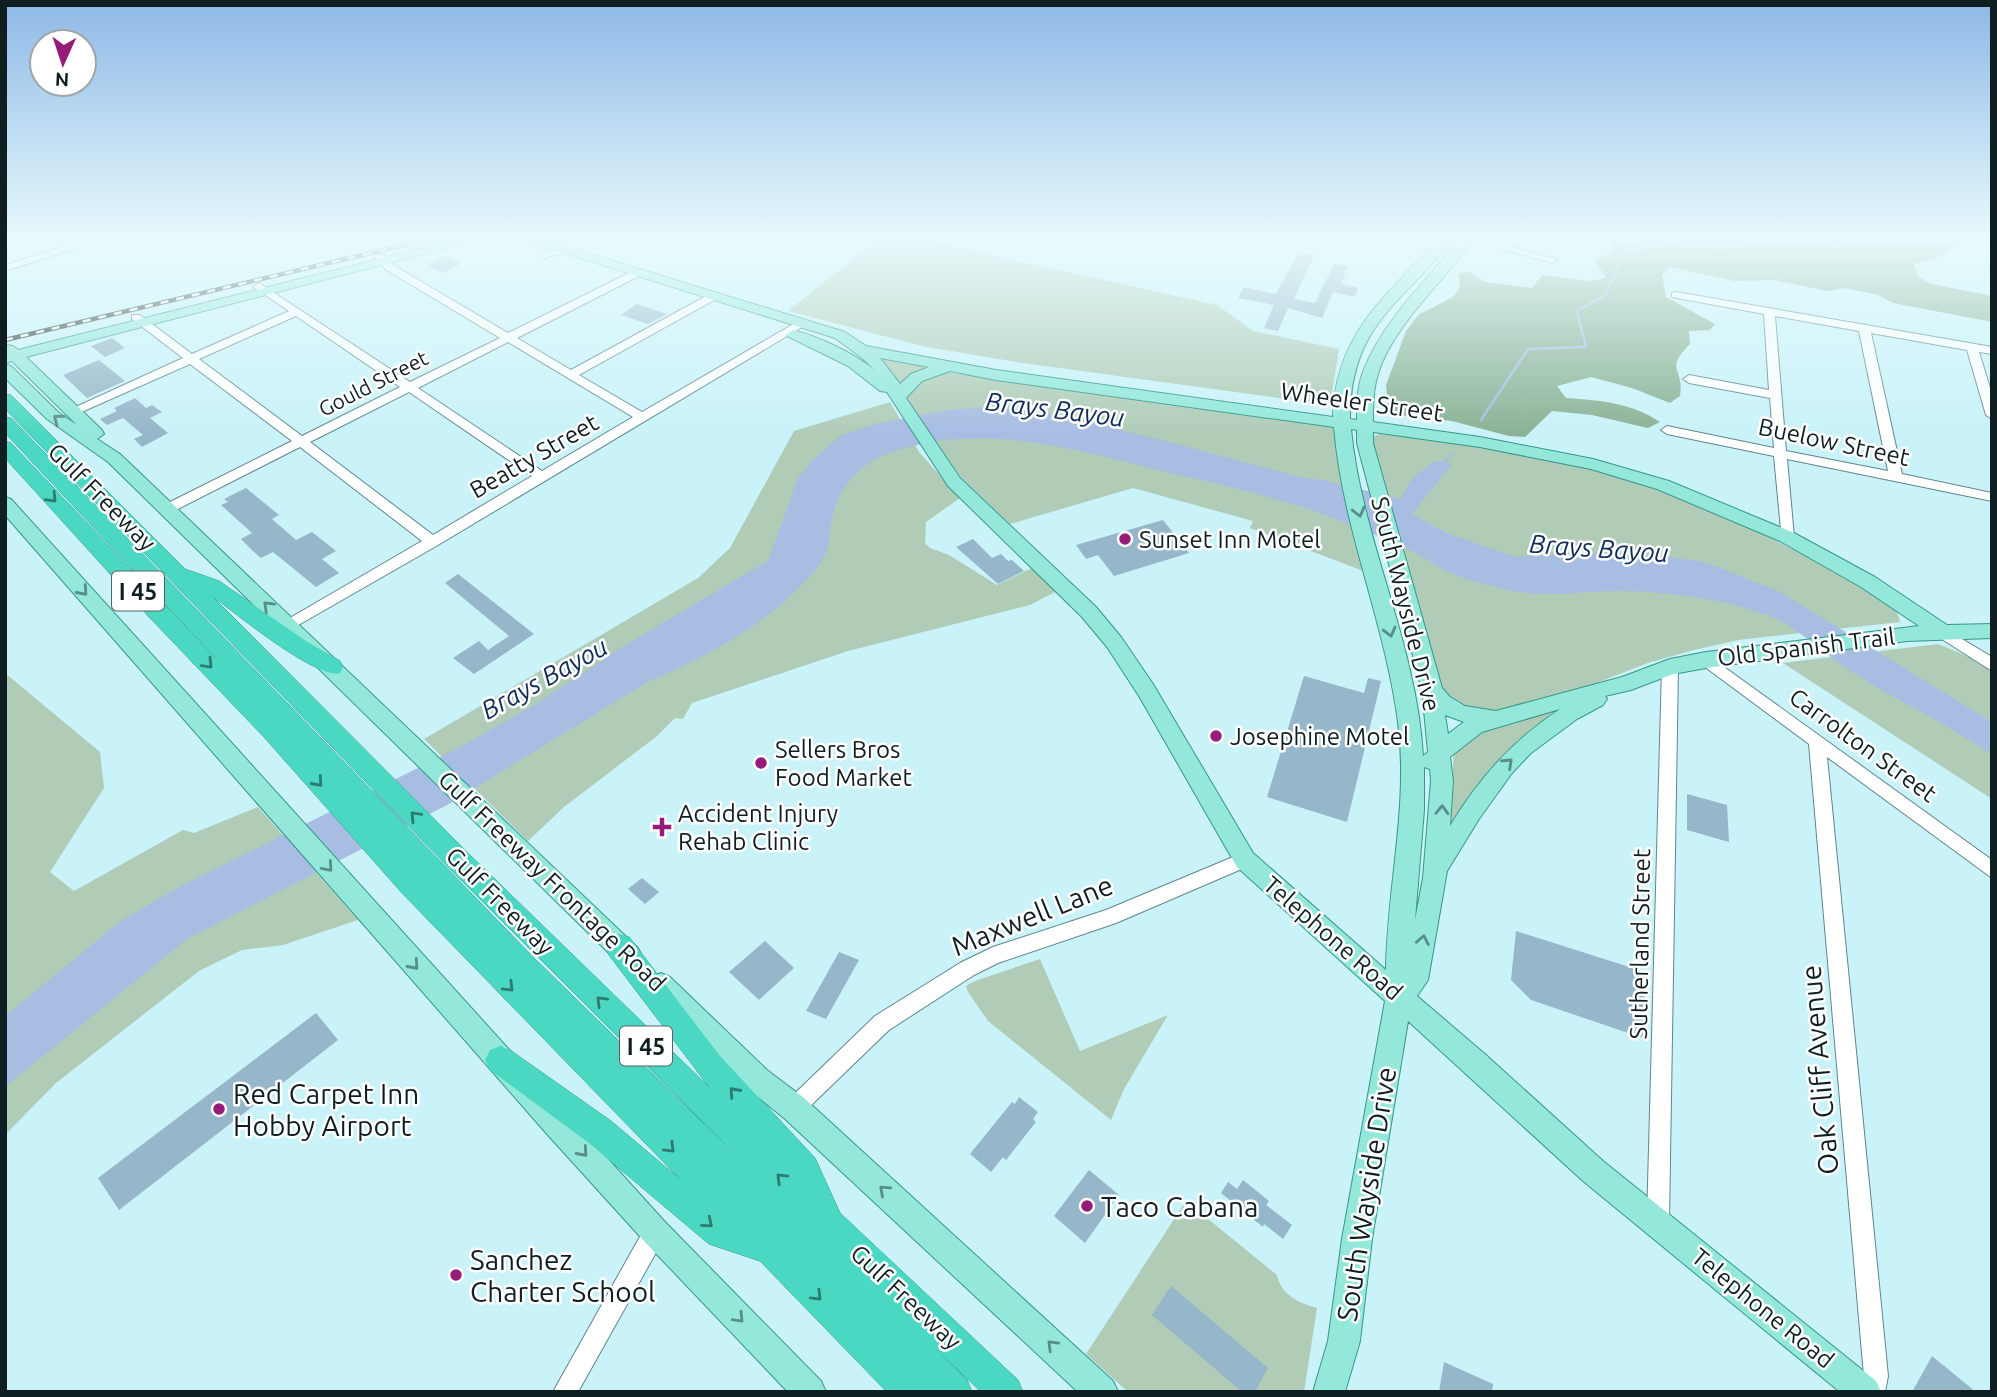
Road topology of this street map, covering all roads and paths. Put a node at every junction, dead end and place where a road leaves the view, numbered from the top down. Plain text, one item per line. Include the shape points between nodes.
1 (208, 302) edge
2 (283, 302) edge
3 (452, 302) edge
4 (574, 302) edge
5 (704, 302) edge
6 (709, 302) edge
7 (710, 302) edge
8 (1391, 302) edge
9 (1416, 302) edge
10 (1715, 302) edge
11 (297, 312) junction
12 (1769, 312) junction
13 (139, 319) junction
14 (792, 329) junction
15 (1864, 329) junction
16 (840, 335) junction
17 (508, 336) junction
18 (1972, 348) junction
19 (866, 351) junction
20 (1992, 351) edge
21 (1351, 355) junction
22 (8, 356) edge
23 (191, 358) junction
24 (1374, 360) junction
25 (960, 369) junction
26 (572, 374) junction
27 (1689, 379) dead end
28 (410, 386) junction
29 (1774, 395) junction
30 (5, 399) edge
31 (898, 399) junction
32 (73, 411) junction
33 (1992, 415) edge
34 (643, 418) junction
35 (1341, 419) junction
36 (5, 422) edge
37 (1364, 423) junction
38 (1667, 430) dead end
39 (301, 441) junction
40 (18, 442) edge
41 (1780, 454) junction
42 (114, 458) junction
43 (542, 477) junction
44 (1896, 478) junction
45 (1992, 497) edge
46 (5, 503) edge
47 (167, 509) junction
48 (1787, 532) junction
49 (433, 542) junction
50 (180, 575) junction
51 (288, 626) junction
52 (1992, 631) edge
53 (1951, 632) junction
54 (1992, 652) edge
55 (1706, 660) junction
56 (1992, 665) edge
57 (331, 667) junction
58 (1670, 667) junction
59 (1623, 684) junction
60 (1433, 690) junction
61 (1500, 718) junction
62 (292, 721) junction
63 (1817, 743) junction
64 (1440, 754) junction
65 (1413, 797) junction
66 (1245, 860) junction
67 (1992, 870) edge
68 (437, 876) junction
69 (1435, 878) junction
70 (619, 946) junction
71 (1399, 996) junction
72 (500, 1060) junction
73 (793, 1108) junction
74 (1658, 1221) junction
75 (830, 1226) junction
76 (655, 1232) junction
77 (769, 1248) junction
78 (565, 1392) edge
79 (810, 1392) edge
80 (912, 1392) edge
81 (955, 1392) edge
82 (1006, 1392) edge
83 (1102, 1392) edge
84 (1329, 1392) edge
85 (1865, 1392) edge
86 (1873, 1392) edge

1 - 13 main road
2 - 11 street
3 - 17 street
4 - 17 street, Gould Street
5 - 26 street
6 - 14 main road, Telephone Road via 741,317
7 - 14 main road, Telephone Road
8 - 21 main road, South Wayside Drive via 1363,333
9 - 24 main road, South Wayside Drive
10 - 12 street
11 - 23 street
11 - 28 street
12 - 15 street
12 - 29 street
13 - 22 main road
13 - 23 street
14 - 16 main road, Telephone Road
14 - 19 main road, Wheeler Street
14 - 31 main road, Telephone Road via 870,373
14 - 34 street, Beatty Street
15 - 18 street
15 - 44 street
16 - 19 main road, Telephone Road
16 - 35 main road, Wheeler Street via 968,363
17 - 26 street
17 - 28 street, Gould Street
18 - 20 street
18 - 33 street
19 - 25 main road, Wheeler Street
19 - 31 main road, Telephone Road via 894,384
21 - 24 main road
21 - 35 main road, South Wayside Drive
22 - 32 main road
42 -> 22 main road, Gulf Freeway Frontage Road via 53,415
23 - 32 street
23 - 39 street
24 - 37 main road, South Wayside Drive
25 - 31 main road via 926,372 912,379
25 - 35 main road, Wheeler Street
26 - 34 street
27 - 29 street
28 - 39 street, Gould Street
28 - 43 street
29 - 41 street
30 - 40 highway, Gulf Freeway / I 45
31 - 66 main road, Telephone Road via 954,482 1089,612 1114,642
32 - 42 main road
34 - 43 street, Beatty Street
35 - 37 main road, Wheeler Street
35 -> 65 main road, South Wayside Drive via 1345,458 1408,713
36 - 40 highway, Gulf Freeway
37 - 48 main road, Wheeler Street via 1594,456
37 - 60 main road, South Wayside Drive via 1369,463
38 - 41 street, Buelow Street
39 - 47 street, Gould Street
39 - 49 street
40 - 50 highway, Gulf Freeway / I 45
40 - 62 highway, Gulf Freeway / I 45 via 159,614
41 - 44 street, Buelow Street
41 - 48 street
42 - 47 main road, Gulf Freeway Frontage Road
43 - 49 street, Beatty Street
44 - 45 street, Buelow Street
46 -> 72 main road
51 -> 47 main road, Gulf Freeway Frontage Road
48 - 53 main road, Wheeler Street
49 - 51 street, Beatty Street
50 - 57 highway via 212,586
50 - 62 highway, Gulf Freeway / I 45
51 - 57 main road, Gulf Freeway Frontage Road
52 - 53 main road, Old Spanish Trail
53 - 54 street
53 - 55 main road, Old Spanish Trail
53 - 56 street
55 - 58 main road, Old Spanish Trail
55 - 63 street, Carrolton Street
57 - 70 main road, Gulf Freeway Frontage Road
58 - 59 main road, Old Spanish Trail
58 - 74 street, Sutherland Street
59 - 61 main road, Old Spanish Trail
69 -> 59 main road, Old Spanish Trail via 1481,793 1502,768 1574,709
60 - 61 main road via 1447,707
60 - 64 main road, South Wayside Drive
61 - 64 main road, Old Spanish Trail via 1464,732
62 - 68 highway, Gulf Freeway / I 45
68 -> 62 highway, Gulf Freeway / I 45
63 - 67 street, Carrolton Street
63 - 86 street, Oak Cliff Avenue via 1876,1376
64 - 65 main road, Old Spanish Trail
69 -> 64 main road, South Wayside Drive via 1443,781
65 - 71 main road, South Wayside Drive
66 - 71 main road, Telephone Road
66 - 73 street, Maxwell Lane via 1110,917 967,969 882,1023
75 -> 68 highway, Gulf Freeway / I 45
68 -> 77 highway, Gulf Freeway / I 45
68 - 81 highway, Gulf Freeway
71 -> 69 main road, South Wayside Drive via 1415,980
70 - 73 main road, Gulf Freeway Frontage Road
75 -> 70 highway via 804,1169 710,1066
71 - 74 main road, Telephone Road via 1593,1171
71 - 84 main road, South Wayside Drive via 1344,1341
72 -> 76 main road
72 -> 77 highway via 600,1132 720,1233
83 -> 73 main road, Gulf Freeway Frontage Road
74 - 85 main road, Telephone Road
75 - 82 highway, Gulf Freeway / I 45
76 - 78 street
76 -> 79 main road
77 -> 80 highway, Gulf Freeway / I 45

